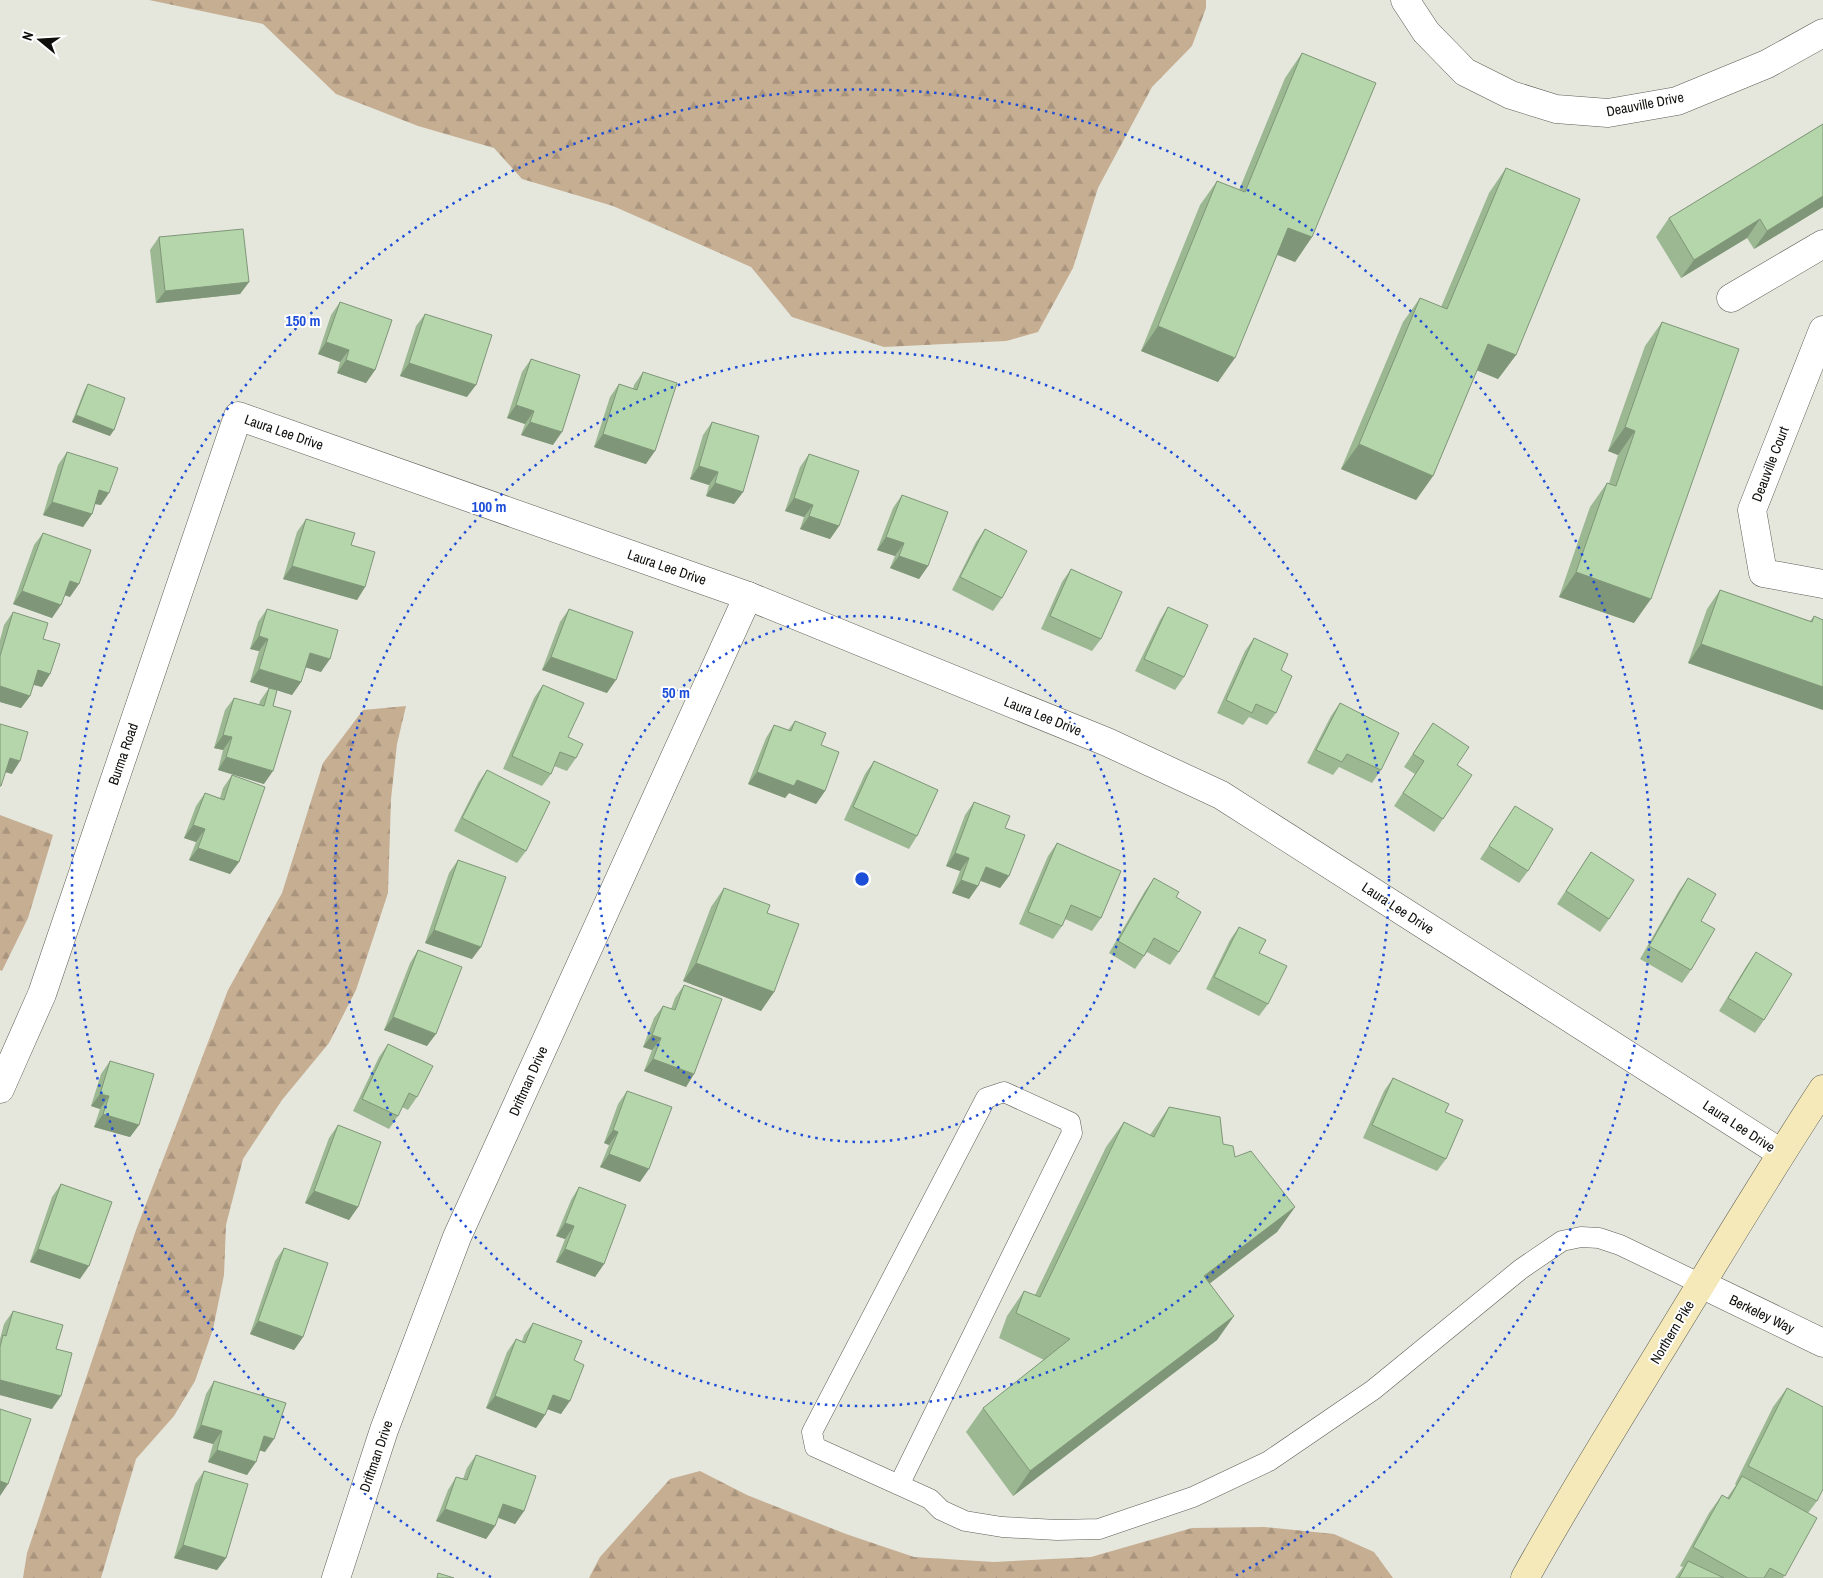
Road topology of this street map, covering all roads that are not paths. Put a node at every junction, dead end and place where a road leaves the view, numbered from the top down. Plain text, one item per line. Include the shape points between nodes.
1 (1405, 0) edge
2 (1823, 33) edge
3 (1823, 244) edge
4 (1731, 298) dead end
5 (1823, 330) edge
6 (238, 416) joint
7 (1823, 584) edge
8 (748, 596) junction
9 (0, 1089) edge
10 (1823, 1089) edge
11 (1781, 1153) junction
12 (1701, 1284) junction
13 (1823, 1344) edge
14 (900, 1484) junction
15 (336, 1578) edge
16 (1525, 1578) edge

1 - 2 street, Deauville Drive via 1426,32 1466,72 1511,95 1556,109 1608,113 1677,101 1767,64
3 - 4 street
5 - 7 street, Deauville Court via 1752,510 1763,573
6 - 8 street, Laura Lee Drive
6 - 9 street, Burma Road via 42,994
8 - 11 street, Laura Lee Drive via 1107,742 1221,795
8 - 15 street, Driftman Drive via 457,1237 384,1430
10 - 11 main road, Northern Pike
11 - 12 main road, Northern Pike
12 - 13 street, Berkeley Way
12 - 14 lane via 1599,1238 1562,1241 1521,1269 1372,1390 1269,1461 1193,1497 1099,1529 1002,1527 965,1520 941,1510 930,1499
12 - 16 main road, Northern Pike
14 - 14 lane via 815,1447 812,1432 986,1098 1004,1092 1070,1122 1072,1132

